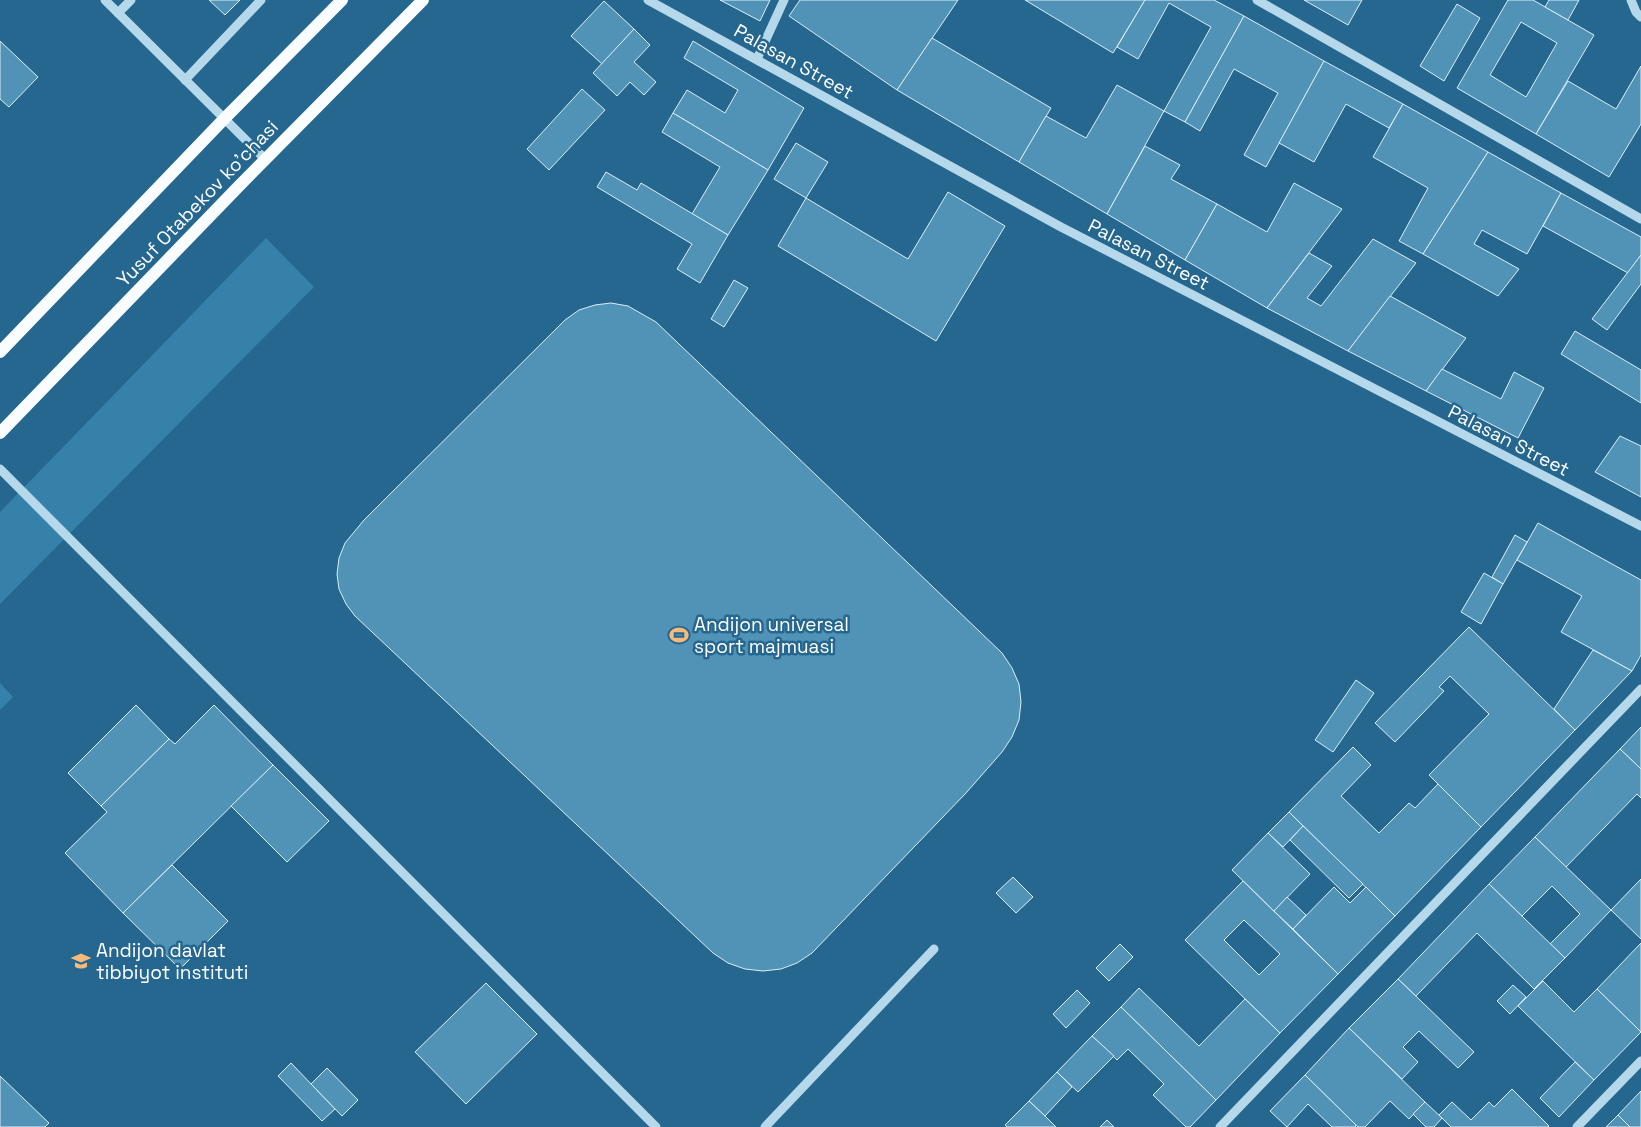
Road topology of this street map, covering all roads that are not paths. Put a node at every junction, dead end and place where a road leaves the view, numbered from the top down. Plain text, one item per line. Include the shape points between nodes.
1 (105, 0) edge
2 (131, 0) edge
3 (261, 0) edge
4 (342, 0) edge
5 (423, 0) edge
6 (648, 0) edge
7 (784, 0) edge
8 (1257, 0) edge
9 (1631, 0) edge
10 (118, 13) junction
11 (1641, 17) edge
12 (757, 59) junction
13 (184, 80) junction
14 (224, 119) junction
15 (265, 159) junction
16 (1641, 219) edge
17 (0, 352) edge
18 (0, 433) edge
19 (0, 469) edge
20 (1641, 526) edge
21 (1641, 689) edge
22 (934, 949) dead end
23 (1641, 1061) edge
24 (656, 1127) edge
25 (765, 1127) edge
26 (1220, 1127) edge
27 (1577, 1127) edge

1 - 10 street
2 - 10 street
3 - 13 street
4 - 14 main road, Yusuf Otabekov ko'chasi
5 - 15 main road, Yusuf Otabekov ko'chasi
6 - 12 street, Palasan Street
7 - 12 street
8 - 16 street
9 - 11 street
10 - 13 street
12 - 20 street, Palasan Street via 1061,227
13 - 14 street
14 - 15 street
14 - 17 main road, Yusuf Otabekov ko'chasi
15 - 18 main road, Yusuf Otabekov ko'chasi
19 - 24 street
21 - 26 street
22 - 25 street
23 - 27 street

